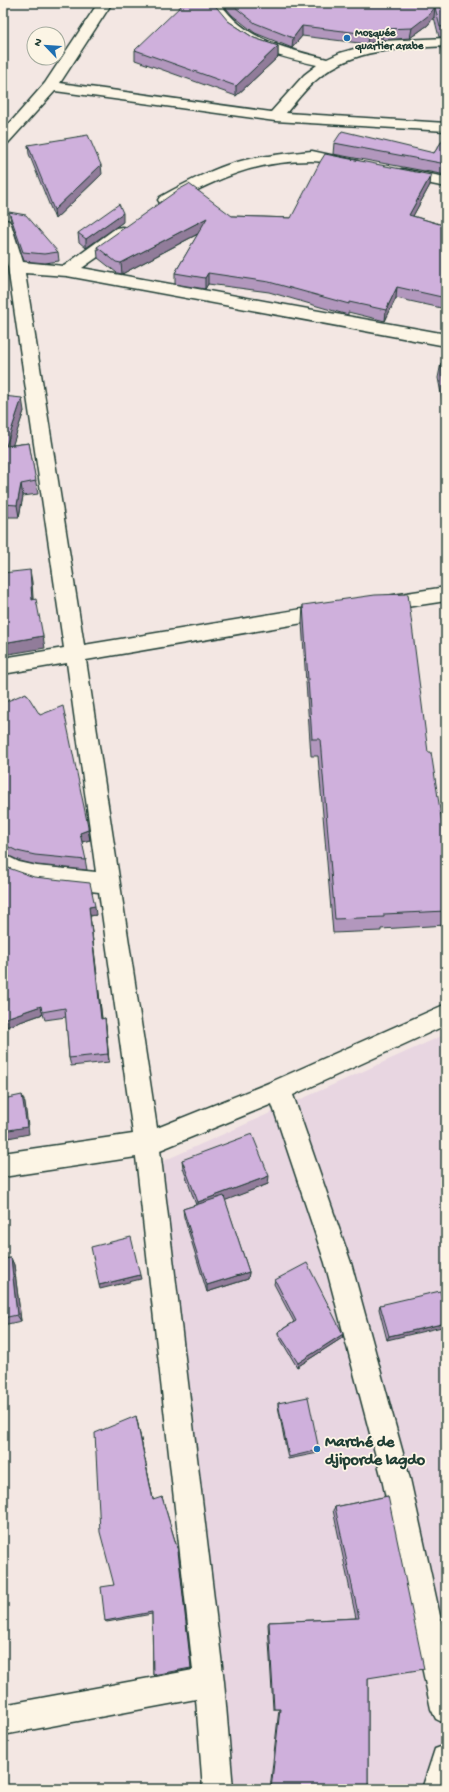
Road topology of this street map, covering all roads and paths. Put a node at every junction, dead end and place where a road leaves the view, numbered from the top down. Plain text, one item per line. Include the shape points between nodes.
1 (105, 3) edge
2 (213, 3) edge
3 (446, 42) edge
4 (328, 64) junction
5 (51, 86) junction
6 (275, 116) junction
7 (446, 127) edge
8 (3, 140) edge
9 (364, 166) edge
10 (386, 170) edge
11 (446, 182) edge
12 (154, 209) edge
13 (135, 222) edge
14 (3, 224) edge
15 (16, 267) junction
16 (67, 271) junction
17 (446, 340) edge
18 (446, 594) edge
19 (75, 653) junction
20 (3, 666) edge
21 (3, 862) edge
22 (108, 883) junction
23 (446, 1014) edge
24 (279, 1090) junction
25 (147, 1144) junction
26 (3, 1165) edge
27 (209, 1682) junction
28 (446, 1710) edge
29 (3, 1720) edge
30 (446, 1760) edge
31 (218, 1789) edge
32 (437, 1789) edge

1 - 5 street
2 - 4 street via 228,23 245,37 264,46
3 - 4 street via 382,44
4 - 6 street via 309,78
5 - 6 street
5 - 8 street
6 - 7 street
9 - 12 street via 312,156 267,160 206,178
10 - 11 street
13 - 16 street
14 - 15 street
15 - 16 street
15 - 19 street
16 - 17 street
18 - 19 street
19 - 20 street
19 - 22 street
21 - 22 street via 24,873
22 - 25 street
23 - 24 street
24 - 25 street
24 - 28 street via 338,1263 396,1479
25 - 26 street
25 - 27 street
27 - 29 street
27 - 31 street
30 - 32 street

